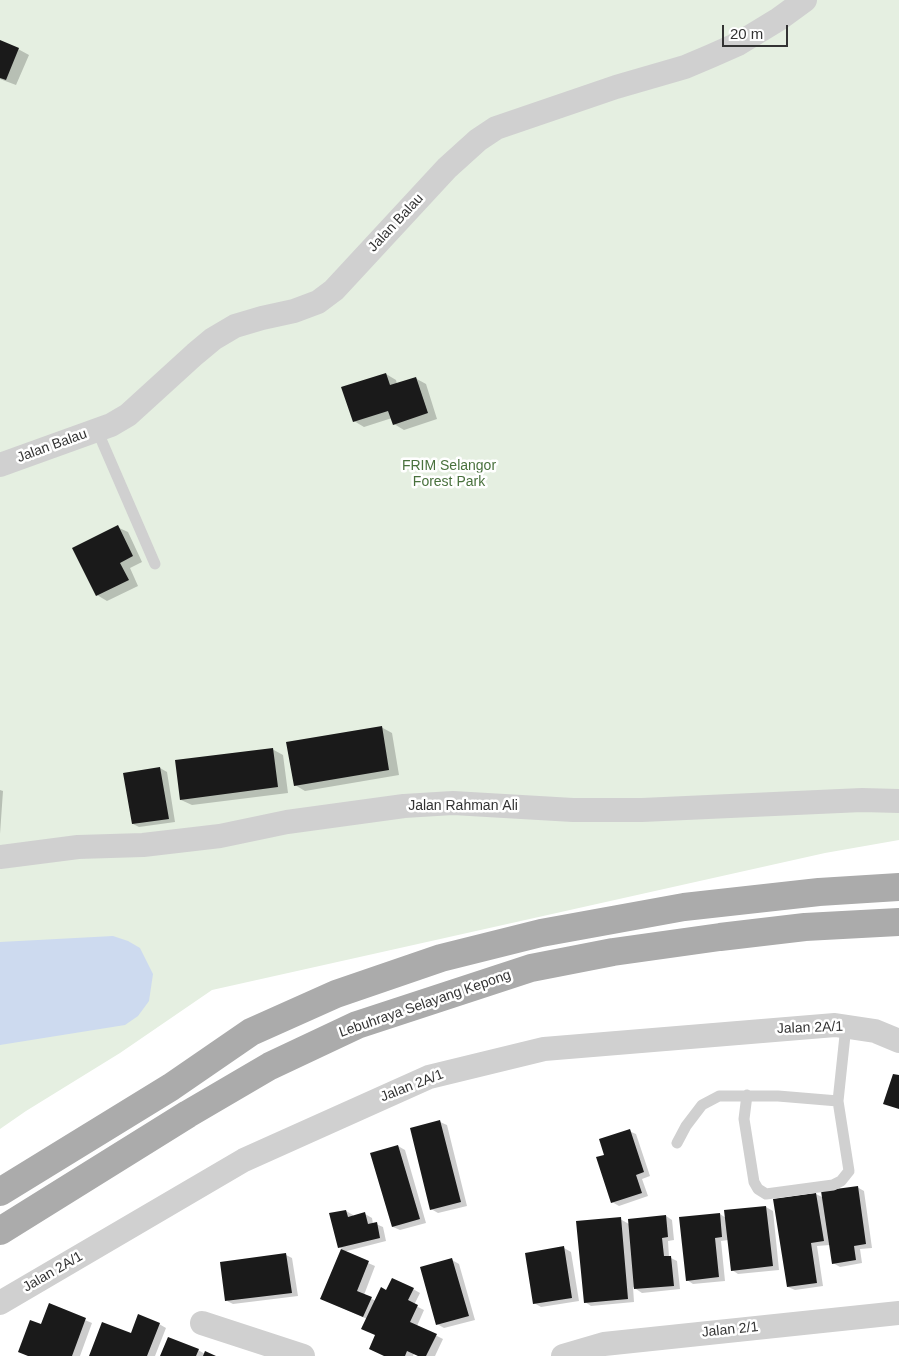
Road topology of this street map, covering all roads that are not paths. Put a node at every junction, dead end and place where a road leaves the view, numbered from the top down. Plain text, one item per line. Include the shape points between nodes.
1 (805, 0) edge
2 (97, 430) junction
3 (0, 465) edge
4 (155, 564) dead end
5 (899, 801) edge
6 (0, 857) edge
7 (899, 887) edge
8 (899, 922) edge
9 (846, 1026) junction
10 (899, 1042) edge
11 (747, 1095) junction
12 (838, 1101) junction
13 (677, 1143) dead end
14 (0, 1192) edge
15 (0, 1232) edge
16 (0, 1303) edge
17 (899, 1313) edge
18 (202, 1323) dead end
19 (607, 1350) edge
20 (302, 1356) edge
21 (563, 1356) edge

1 - 2 street, Jalan Balau via 746,39 686,67 496,128 447,168 334,290 318,302 294,311 235,326 213,339 128,415
2 - 3 street, Jalan Balau
2 - 4 lane
5 - 6 street, Jalan Rahman Ali via 642,810 453,804 404,806 287,822 210,837 143,845 78,847
7 - 14 main road via 684,907 541,933 423,964 336,994 251,1032 171,1087
8 - 15 main road, Lebuhraya Selayang Kepong via 805,928 613,952 531,968 357,1025 270,1066
9 - 10 street, Jalan 2A/1 via 875,1030
9 - 12 lane
9 - 16 street, Jalan 2A/1 via 544,1049 428,1076 244,1160
11 - 12 lane
11 - 12 lane via 744,1119 754,1182 766,1194 833,1185 849,1171
11 - 13 lane via 719,1096 702,1105
17 - 19 street, Jalan 2/1
18 - 20 street
19 - 21 street, Jalan 2/1

